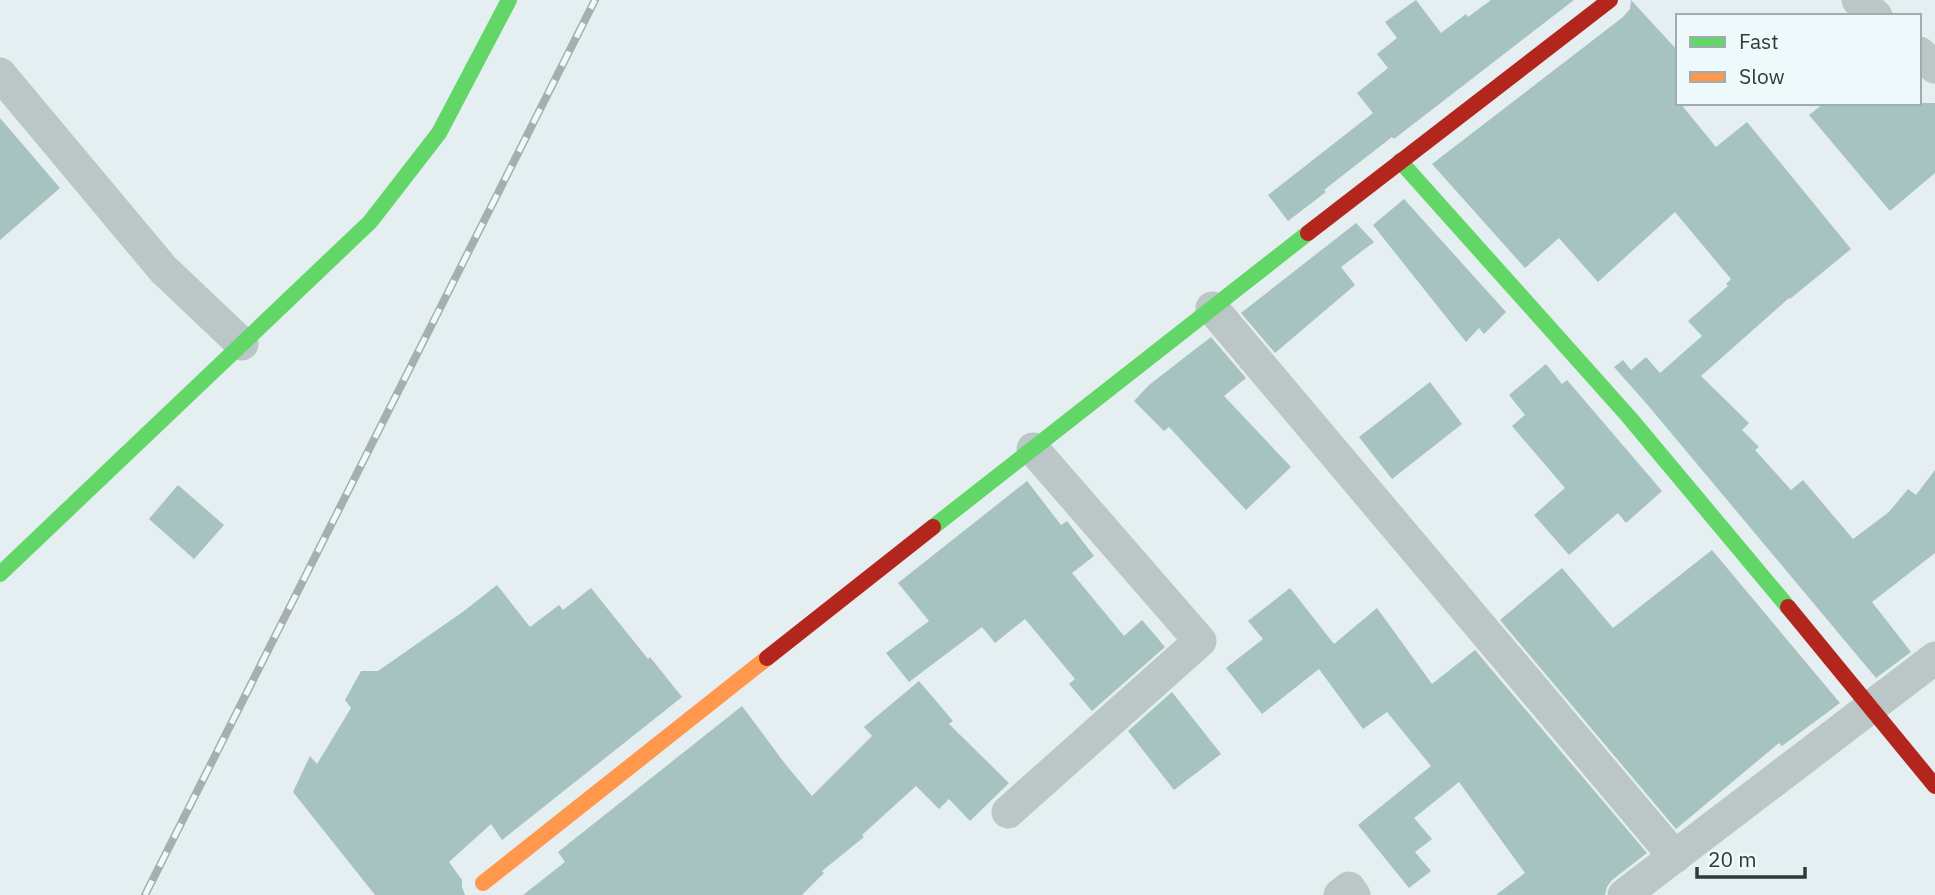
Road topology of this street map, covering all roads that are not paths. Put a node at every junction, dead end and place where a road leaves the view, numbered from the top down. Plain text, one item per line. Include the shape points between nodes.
1 (509, 0) edge
2 (1610, 0) edge
3 (1858, 0) edge
4 (1875, 14) edge
5 (1921, 55) edge
6 (1935, 67) edge
7 (0, 74) edge
8 (1400, 161) junction
9 (1212, 308) junction
10 (242, 344) junction
11 (1033, 449) junction
12 (0, 574) edge
13 (1935, 658) edge
14 (1871, 706) junction
15 (1935, 786) edge
16 (1008, 812) dead end
17 (1675, 856) junction
18 (481, 891) edge
19 (1340, 895) edge
20 (1354, 895) edge
21 (1624, 895) edge

1 - 10 street via 439,133 370,222
2 - 8 street
3 - 4 street
5 - 6 street
7 - 10 street via 163,269
8 - 9 street
8 - 14 street via 1629,416
9 - 11 street
9 - 17 street
10 - 12 street
11 - 16 street via 1200,641
11 - 18 street
13 - 14 street
14 - 15 street
14 - 17 street
17 - 21 street
19 - 20 street via 1349,888

